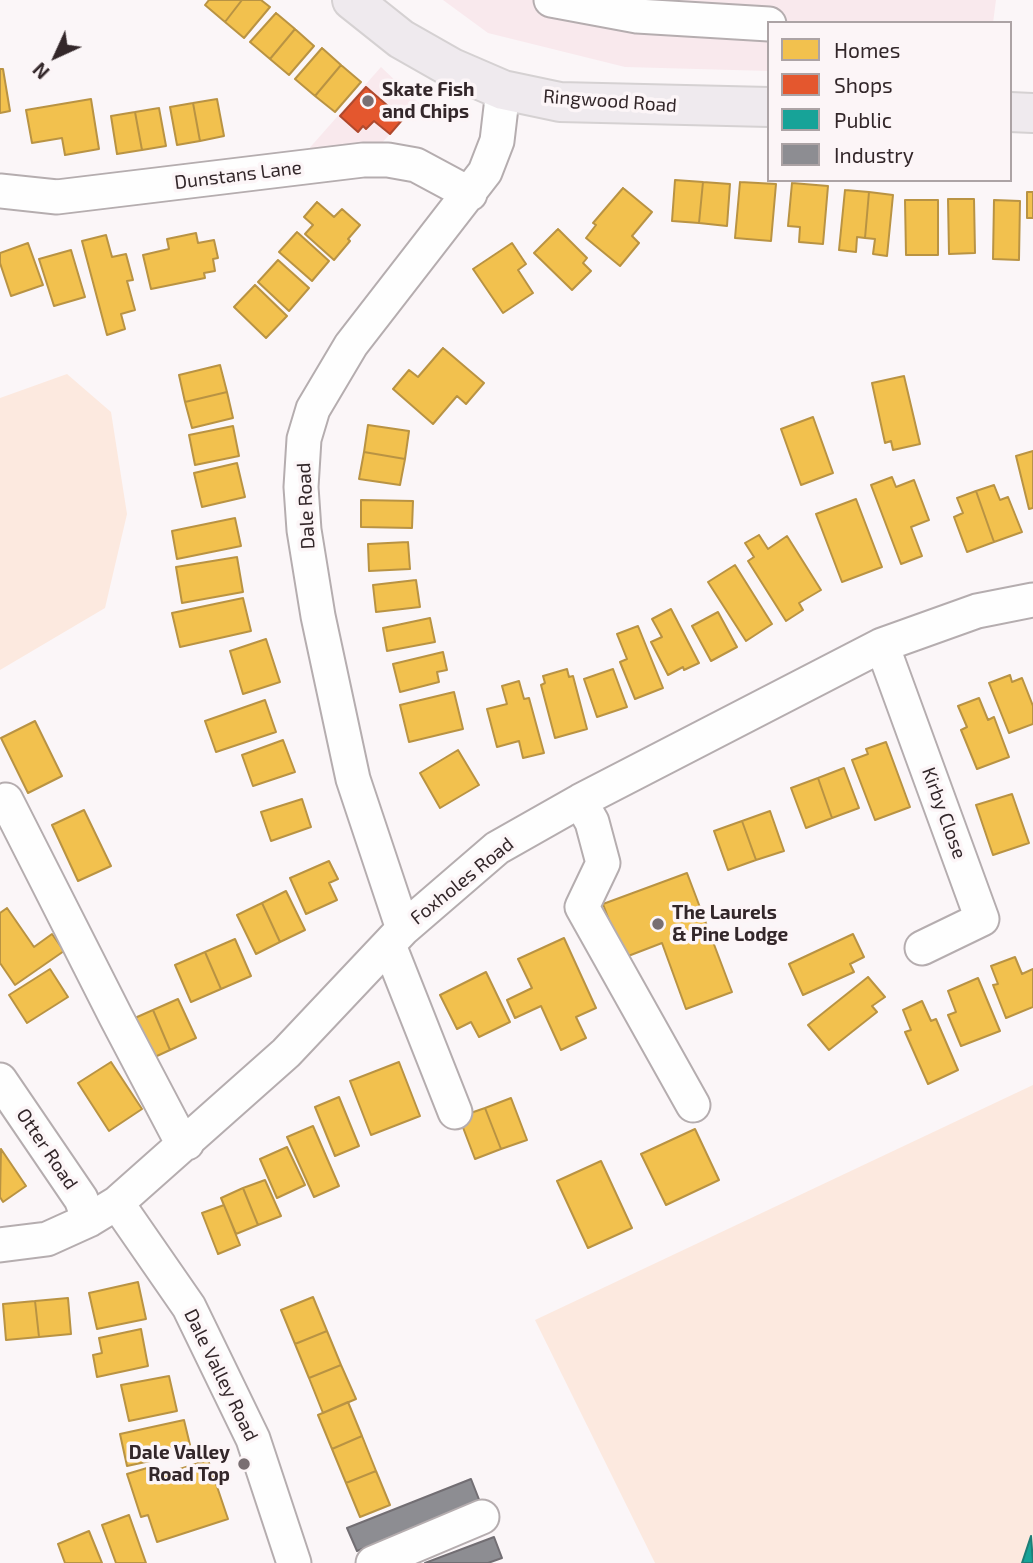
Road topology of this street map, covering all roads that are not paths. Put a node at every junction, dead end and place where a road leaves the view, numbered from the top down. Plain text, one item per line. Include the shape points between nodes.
1 (352, 0) edge
2 (551, 0) edge
3 (767, 24) edge
4 (503, 90) junction
5 (767, 107) edge
6 (1012, 112) edge
7 (1033, 113) edge
8 (0, 191) edge
9 (470, 194) junction
10 (1033, 600) edge
11 (882, 645) junction
12 (6, 800) dead end
13 (580, 802) junction
14 (396, 937) junction
15 (922, 948) dead end
16 (0, 1080) edge
17 (692, 1105) dead end
18 (455, 1112) dead end
19 (187, 1143) junction
20 (117, 1203) junction
21 (89, 1220) junction
22 (0, 1245) edge
23 (482, 1517) dead end
24 (294, 1563) edge
25 (373, 1563) edge

1 - 4 main road, Ringwood Road via 401,39
2 - 3 street via 637,16
4 - 5 main road, Ringwood Road via 560,102
4 - 9 street, Dale Road via 497,141
6 - 7 main road
8 - 9 street, Dunstans Lane via 57,197 388,160 416,165
9 - 14 street, Dale Road via 351,345 313,409 304,439 304,530 318,616 353,779
10 - 11 street, Foxholes Road via 977,611
11 - 13 street, Foxholes Road
11 - 15 street, Kirby Close via 982,919
12 - 19 street via 177,1133
13 - 14 street, Foxholes Road via 497,848
13 - 17 street via 592,822 603,863 582,907
14 - 18 street, Dale Road
14 - 19 street, Foxholes Road via 286,1053
16 - 21 street, Otter Road via 81,1199
19 - 20 street, Foxholes Road
20 - 21 street, Foxholes Road
20 - 24 street, Dale Valley Road via 195,1319 253,1439
21 - 22 street, Foxholes Road via 47,1238
23 - 25 street

